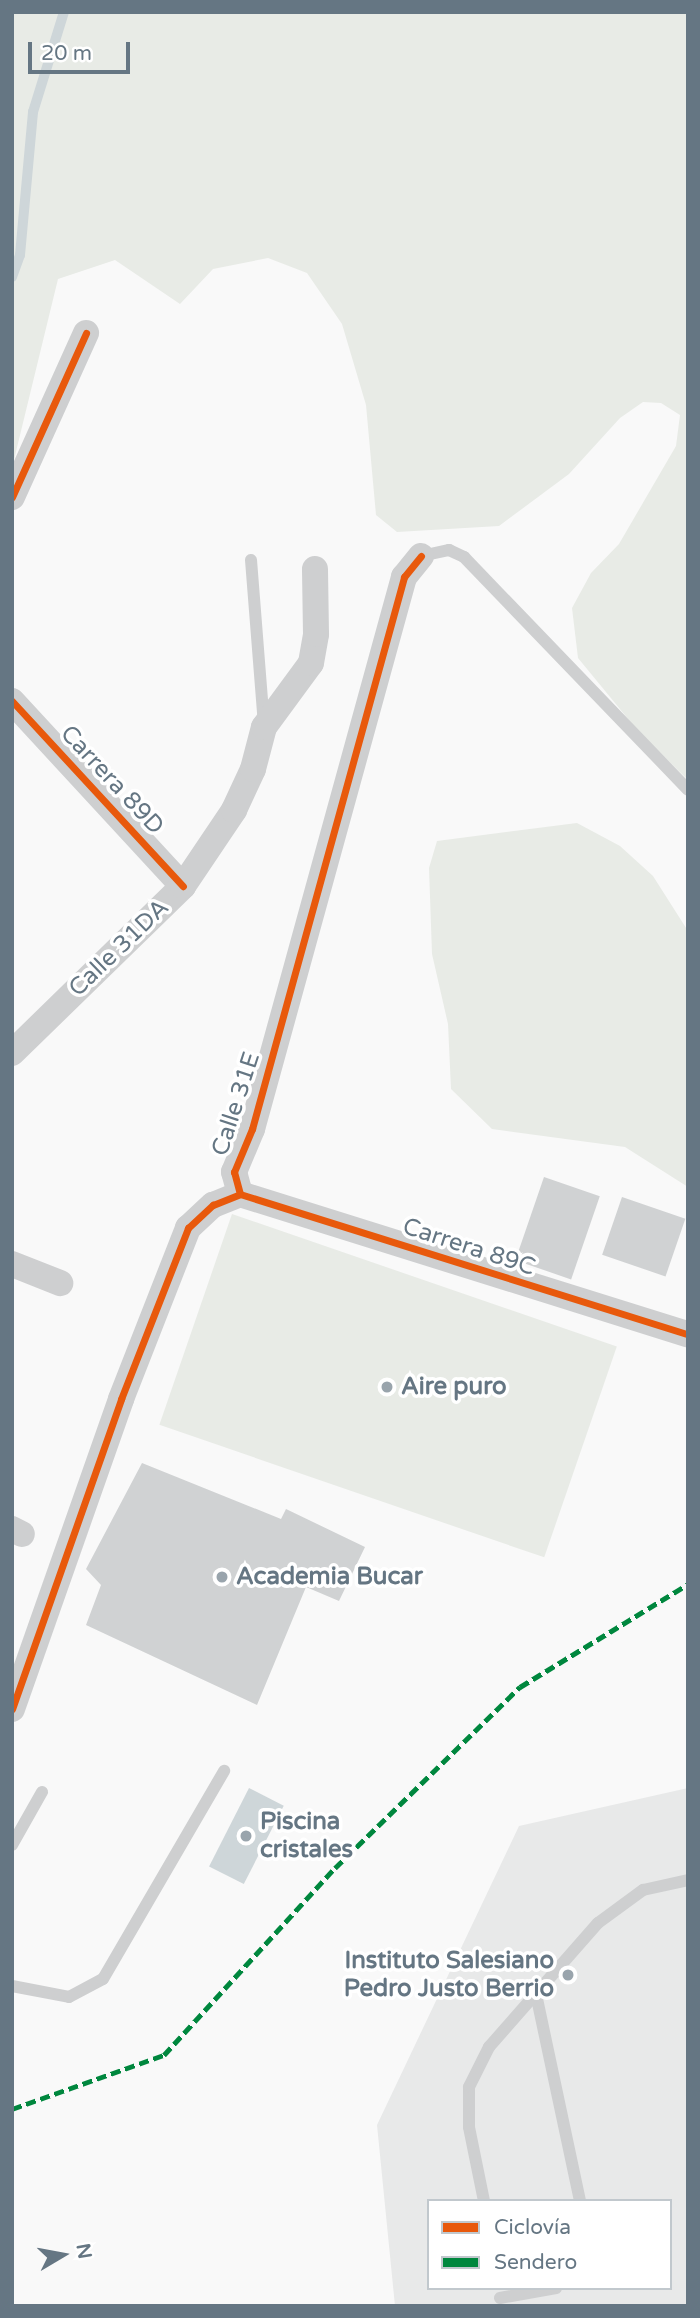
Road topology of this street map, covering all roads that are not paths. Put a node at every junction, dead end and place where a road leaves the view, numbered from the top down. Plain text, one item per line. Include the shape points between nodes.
1 (86, 333) dead end
2 (12, 497) edge
3 (421, 556) joint
4 (251, 560) dead end
5 (315, 569) dead end
6 (12, 701) edge
7 (264, 727) junction
8 (688, 790) edge
9 (183, 886) junction
10 (12, 1053) edge
11 (240, 1194) junction
12 (12, 1264) edge
13 (60, 1283) dead end
14 (688, 1334) edge
15 (12, 1709) edge
16 (224, 1771) dead end
17 (42, 1792) dead end
18 (12, 1845) edge
19 (688, 1880) edge
20 (12, 1986) edge
21 (536, 1993) junction
22 (484, 2199) edge
23 (580, 2199) edge
24 (543, 2290) edge
25 (499, 2297) edge

1 - 2 street
3 - 8 lane via 449,550 464,557
3 - 11 street, Calle 31E via 404,577 252,1129 234,1172
4 - 7 lane
5 - 7 street, Calle 31DA via 316,634 311,663
6 - 9 street, Carrera 89D
7 - 9 street, Calle 31DA via 253,769 234,810
9 - 10 street, Calle 31DA
11 - 14 street, Carrera 89C
11 - 15 street, Calle 31E via 213,1205 188,1228 121,1399
12 - 13 street
16 - 20 lane via 103,1979 69,1997
17 - 18 lane
19 - 21 lane via 643,1890 598,1923
21 - 22 lane via 489,2047 469,2087 469,2127
21 - 23 lane
24 - 25 lane

